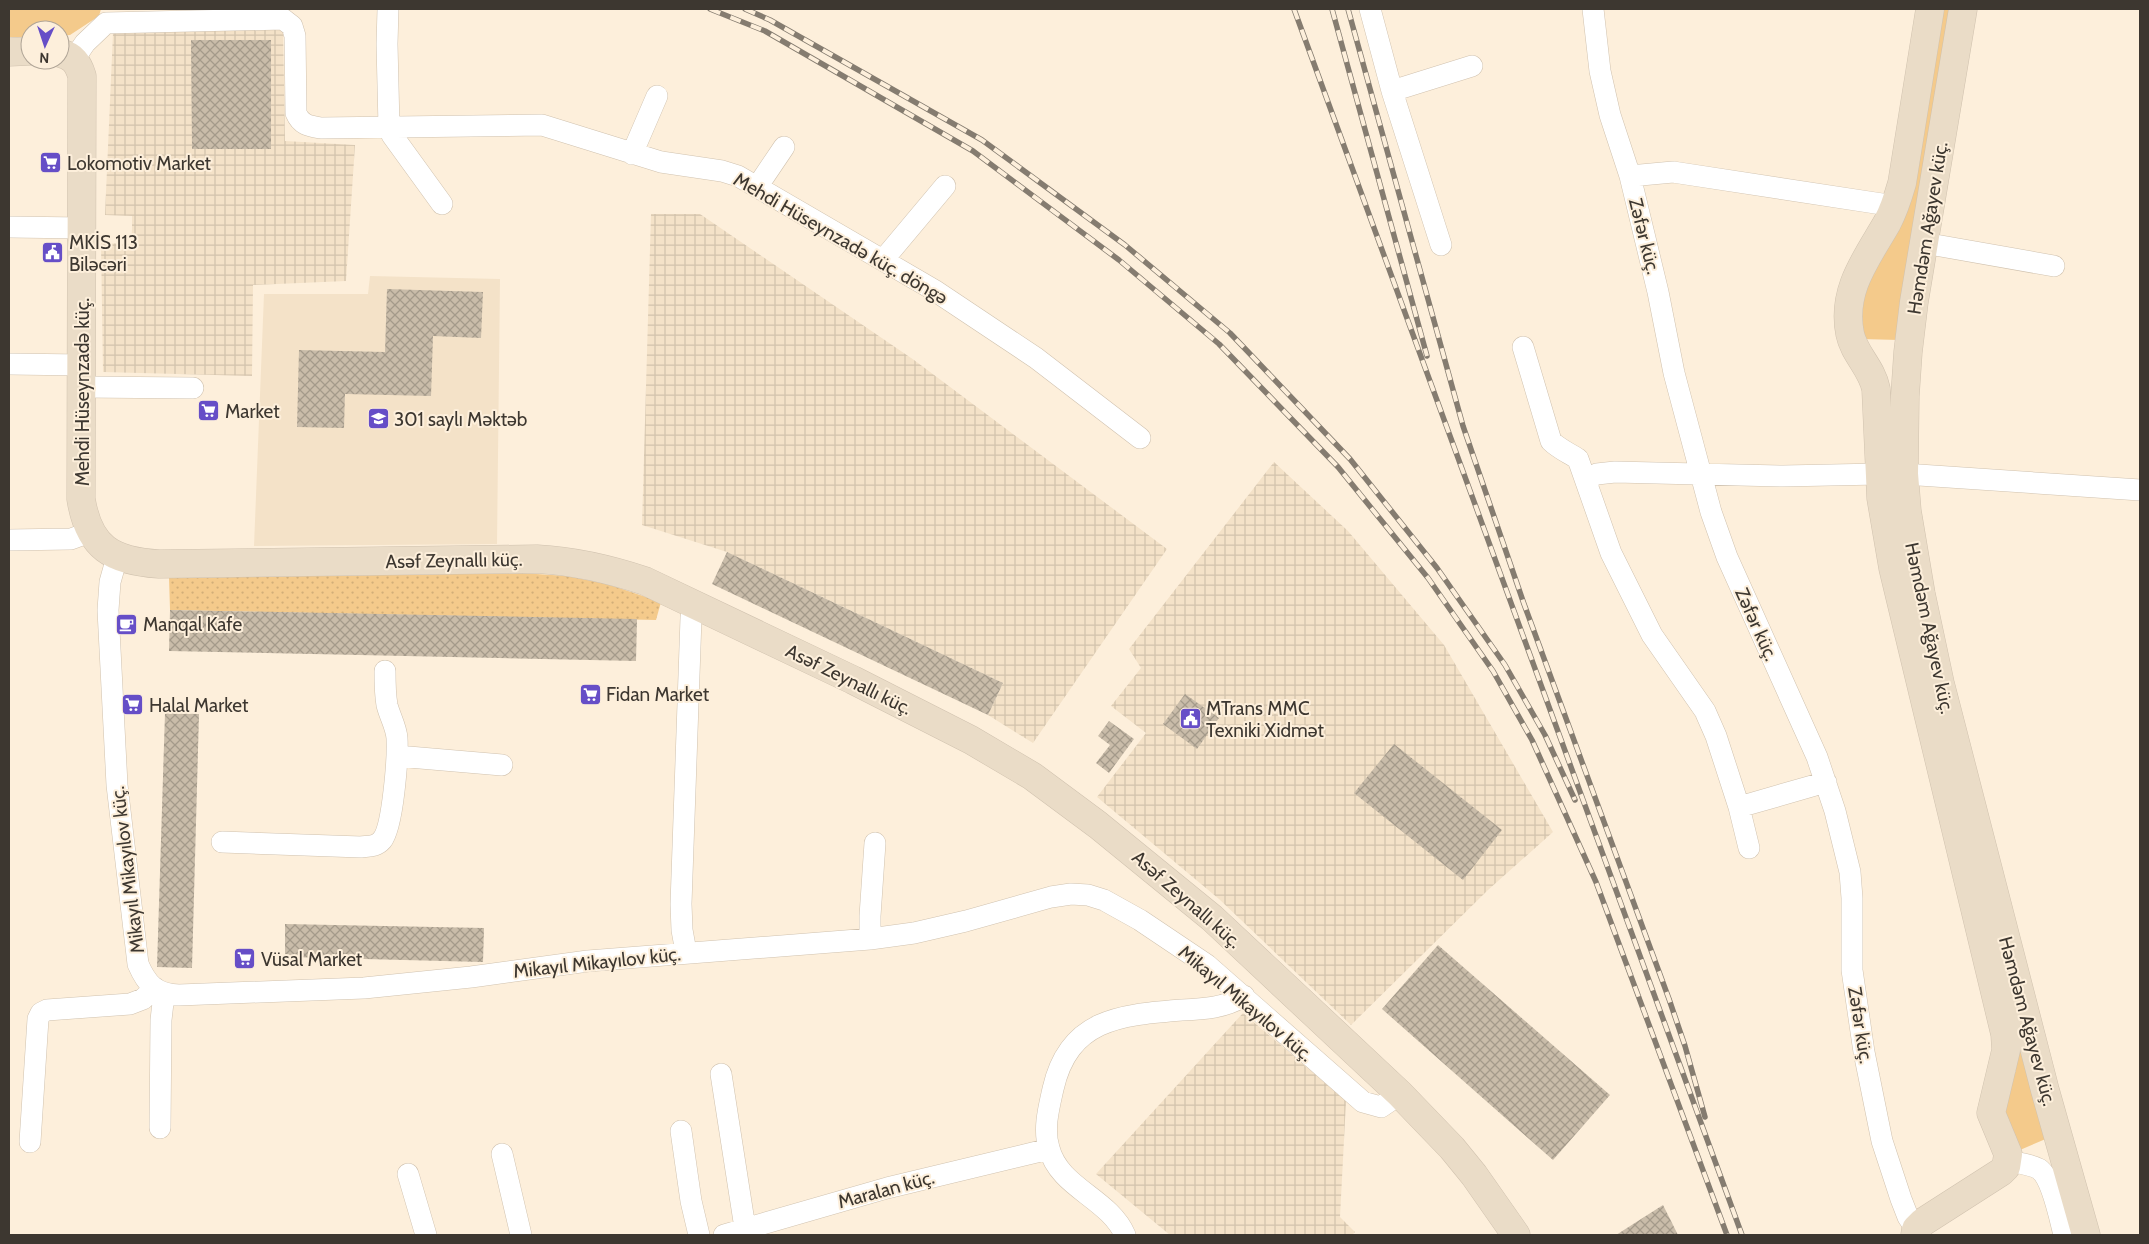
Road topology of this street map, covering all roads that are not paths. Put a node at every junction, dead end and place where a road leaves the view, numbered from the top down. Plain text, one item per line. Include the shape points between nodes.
1 (388, 9) edge
2 (1370, 9) edge
3 (1593, 9) edge
4 (1930, 9) edge
5 (1963, 9) edge
6 (286, 14) edge
7 (70, 54) edge
8 (70, 58) edge
9 (1472, 66) dead end
10 (1392, 91) junction
11 (656, 96) dead end
12 (389, 127) junction
13 (784, 147) dead end
14 (632, 154) junction
15 (1630, 176) junction
16 (945, 186) dead end
17 (757, 187) junction
18 (442, 204) dead end
19 (1895, 206) junction
20 (9, 227) edge
21 (82, 228) junction
22 (1924, 243) junction
23 (1441, 245) dead end
24 (883, 260) junction
25 (2054, 266) dead end
26 (1523, 347) dead end
27 (9, 364) edge
28 (82, 376) junction
29 (193, 388) dead end
30 (1140, 438) dead end
31 (1892, 474) junction
32 (1700, 475) junction
33 (1585, 479) junction
34 (2140, 490) edge
35 (90, 532) junction
36 (9, 540) edge
37 (117, 557) junction
38 (694, 604) junction
39 (385, 671) dead end
40 (397, 756) junction
41 (502, 765) dead end
42 (1826, 782) junction
43 (1739, 807) junction
44 (222, 842) dead end
45 (875, 843) dead end
46 (1749, 848) dead end
47 (870, 939) junction
48 (686, 952) junction
49 (159, 991) junction
50 (1244, 996) junction
51 (722, 1074) dead end
52 (1400, 1094) junction
53 (160, 1128) dead end
54 (681, 1131) dead end
55 (30, 1142) dead end
56 (1049, 1149) junction
57 (502, 1154) dead end
58 (2008, 1161) junction
59 (408, 1174) dead end
60 (745, 1228) junction
61 (1916, 1232) edge
62 (426, 1235) edge
63 (521, 1235) edge
64 (699, 1235) edge
65 (724, 1235) edge
66 (1125, 1235) edge
67 (1516, 1235) edge
68 (2064, 1235) edge
69 (2086, 1235) edge

1 - 12 street
2 - 10 street
3 - 15 street, Zəfər küç. via 1600,70 1610,115
4 - 19 street via 1902,183
5 - 22 street, Həmdəm Ağayev küç.
6 - 7 street, Mehdi Hüseynzadə küç. döngə via 106,23
6 - 12 street, Mehdi Hüseynzadə küç. döngə via 295,36 296,113 300,121 321,128
8 - 21 street, Mehdi Hüseynzadə küç. via 79,66 82,76
9 - 10 street
10 - 23 street
11 - 14 street
12 - 14 street, Mehdi Hüseynzadə küç. döngə via 542,125
12 - 18 street
13 - 17 street
14 - 17 street, Mehdi Hüseynzadə küç. döngə via 682,166 722,171
15 - 19 street via 1673,172
15 - 32 street, Zəfər küç.
16 - 24 street
17 - 24 street, Mehdi Hüseynzadə küç. döngə
19 - 31 street via 1853,284 1848,321 1853,344 1874,378
20 - 21 street
21 - 28 street, Mehdi Hüseynzadə küç.
22 - 25 street
22 - 31 street, Həmdəm Ağayev küç.
24 - 30 street, Mehdi Hüseynzadə küç. döngə via 1036,358
26 - 33 street via 1551,441 1578,460
27 - 28 street
28 - 29 street
28 - 35 street, Mehdi Hüseynzadə küç. via 81,499
31 - 32 street
31 - 34 street
31 - 58 street via 1893,568 2005,1034 2006,1050 1991,1113
31 - 69 street, Həmdəm Ağayev küç. via 1907,512 1940,683 2045,1090
32 - 33 street via 1615,472
32 - 42 street, Zəfər küç. via 1727,557
33 - 43 street via 1611,553 1652,635 1705,711
35 - 36 street via 71,539
35 - 37 street, Asəf Zeynallı küç.
37 - 38 street, Asəf Zeynallı küç. via 159,564 566,561 645,581
37 - 49 street, Mikayıl Mikayılov küç. via 110,582 108,610 117,785 138,964 143,976
38 - 48 street via 681,904
38 - 52 street, Asəf Zeynallı küç. via 861,684 971,740 1032,776 1212,918
39 - 40 street
40 - 41 street
40 - 44 street via 386,835 372,846
42 - 43 street
42 - 61 street, Zəfər küç. via 1850,872 1852,970 1882,1141 1901,1199
43 - 46 street
45 - 47 street
47 - 48 street, Mikayıl Mikayılov küç.
47 - 50 street, Mikayıl Mikayılov küç. via 931,929 1051,897 1088,895 1140,920 1207,965
48 - 49 street, Mikayıl Mikayılov küç. via 364,988 179,995
49 - 53 street
49 - 55 street via 130,1004 41,1013
50 - 52 street, Mikayıl Mikayılov küç. via 1363,1102 1381,1107
50 - 56 street via 1217,1008 1141,1014 1102,1024 1079,1037 1066,1052 1056,1074 1049,1109
51 - 60 street
52 - 67 street, Asəf Zeynallı küç. via 1463,1161
54 - 64 street
56 - 60 street, Maralan küç. via 887,1188
56 - 66 street via 1062,1172 1102,1205
57 - 63 street
58 - 61 street via 2001,1172 1931,1216
58 - 68 street via 2040,1170 2047,1179
59 - 62 street
60 - 65 street, Maralan küç.

